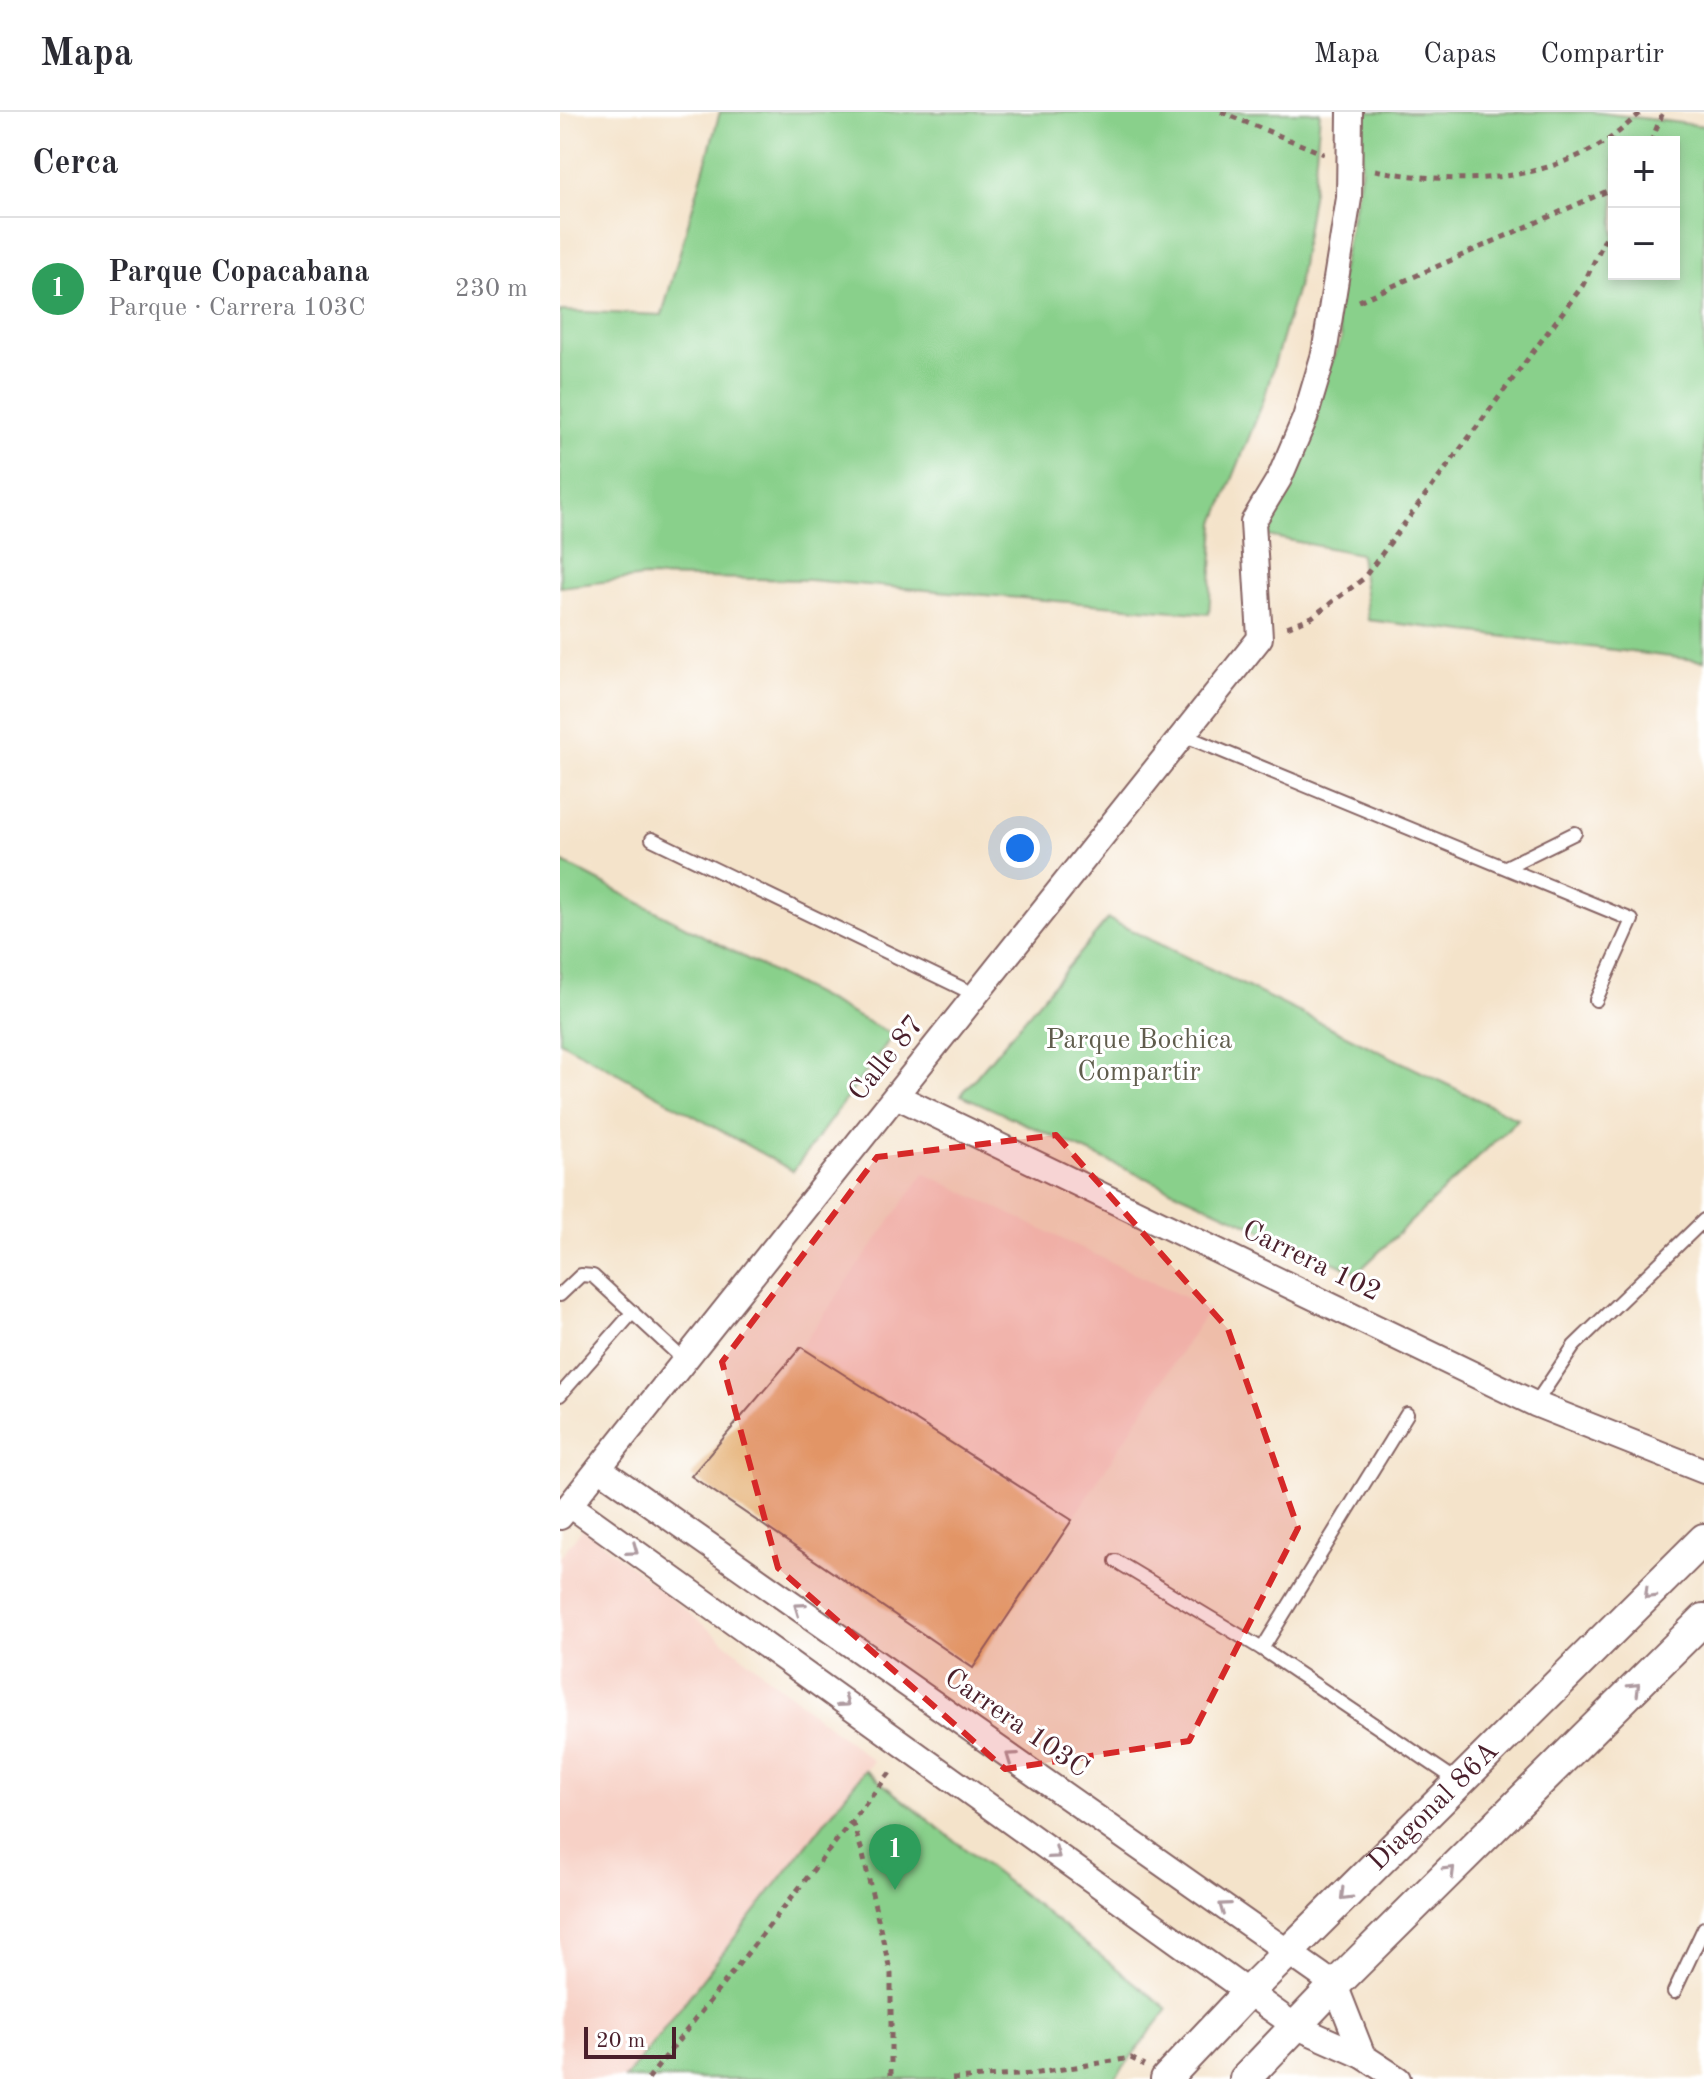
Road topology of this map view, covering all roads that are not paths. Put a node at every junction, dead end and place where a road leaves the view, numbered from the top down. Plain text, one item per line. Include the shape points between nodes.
1 (1350, 112) edge
2 (1183, 735) junction
3 (1575, 833) dead end
4 (652, 839) dead end
5 (1506, 867) junction
6 (976, 995) junction
7 (1596, 1000) dead end
8 (896, 1096) junction
9 (1704, 1220) edge
10 (560, 1295) edge
11 (633, 1312) junction
12 (685, 1361) junction
13 (560, 1395) edge
14 (1535, 1404) junction
15 (1407, 1414) dead end
16 (599, 1468) junction
17 (1704, 1471) edge
18 (565, 1511) edge
19 (1704, 1539) edge
20 (1116, 1561) dead end
21 (1704, 1619) edge
22 (1262, 1649) junction
23 (1459, 1782) junction
24 (1704, 1928) edge
25 (1288, 1952) junction
26 (1335, 1985) junction
27 (1248, 1992) junction
28 (1674, 1992) dead end
29 (1295, 2026) junction
30 (1363, 2056) junction
31 (1159, 2074) edge
32 (1245, 2079) edge
33 (1398, 2079) edge

1 - 2 street, Calle 87 via 1351,165 1324,354 1305,418 1279,479 1253,522 1260,638
2 - 5 lane
2 - 6 street, Calle 87
3 - 5 lane
4 - 6 lane
5 - 7 lane via 1632,920
6 - 8 street, Calle 87
8 - 12 street, Calle 87
8 - 14 street, Carrera 102
9 - 14 lane via 1574,1346
10 - 11 lane via 581,1275 593,1276
11 - 12 lane
11 - 13 lane
12 - 16 street, Calle 87
14 - 17 street, Carrera 102
15 - 22 lane
16 - 18 street, Calle 87
25 -> 16 street, Carrera 103C
18 -> 27 street
19 -> 23 street, Diagonal 86A
20 - 22 lane
26 -> 21 street, Diagonal 86A
22 - 23 lane
23 -> 25 street, Diagonal 86A
24 - 28 lane
25 - 26 street, Carrera 103C
25 - 27 street, Diagonal 86A
26 - 29 street, Diagonal 86A
26 - 30 street
27 - 29 street
27 - 31 street, Diagonal 86A
29 - 30 street
29 - 32 street, Diagonal 86A
30 - 33 street

